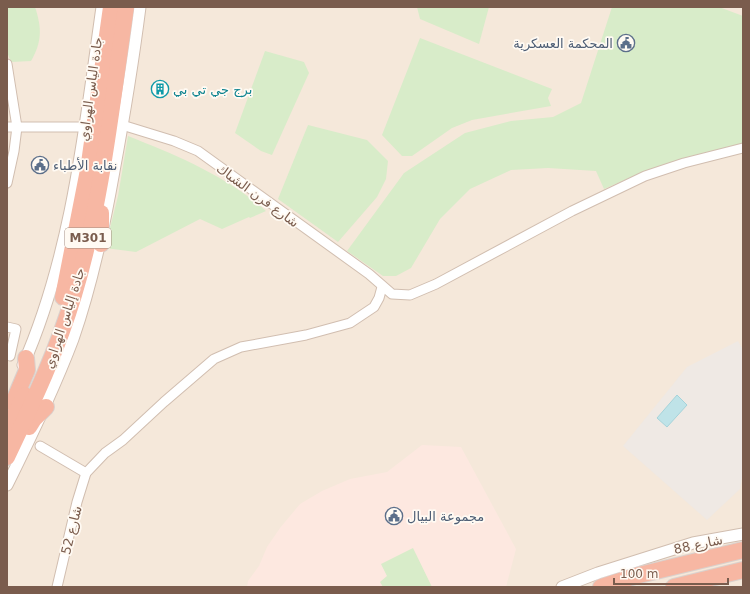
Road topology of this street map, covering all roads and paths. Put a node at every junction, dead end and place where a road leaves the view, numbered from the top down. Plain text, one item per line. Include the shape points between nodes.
1 (102, 7) edge
2 (111, 7) edge
3 (126, 7) edge
4 (140, 7) edge
5 (7, 64) edge
6 (122, 125) junction
7 (7, 127) edge
8 (17, 127) junction
9 (85, 127) junction
10 (743, 148) edge
11 (95, 172) junction
12 (7, 183) edge
13 (64, 236) junction
14 (101, 244) junction
15 (382, 287) junction
16 (12, 328) edge
17 (36, 334) joint
18 (10, 356) dead end
19 (26, 358) junction
20 (7, 401) edge
21 (46, 407) junction
22 (7, 416) edge
23 (7, 430) edge
24 (40, 446) dead end
25 (7, 457) edge
26 (7, 465) edge
27 (86, 473) junction
28 (7, 485) edge
29 (743, 534) edge
30 (743, 550) edge
31 (743, 570) edge
32 (57, 587) edge
33 (562, 587) edge
34 (601, 587) edge
35 (674, 587) edge

1 - 9 street, جادة الياس الهراوي
2 - 11 highway, جادة إلياس الهراوي / M301
3 - 11 highway, جادة إلياس الهراوي / M301
4 - 6 street
5 - 8 street
6 - 14 street, جادة إلياس الهراوي
6 - 15 street, شارع فرن الشباك via 198,151 369,274
7 - 8 street
8 - 9 street
8 - 12 street
9 - 13 street, جادة الياس الهراوي
10 - 15 street, شارع فرن الشباك via 645,176 572,211 419,292 401,296 392,294
11 - 13 highway
11 - 14 highway via 103,190
11 - 23 highway, جادة إلياس الهراوي / M301 via 53,327 31,384
11 - 25 highway, جادة إلياس الهراوي / M301 via 83,259 66,318 40,389
13 - 17 street, جادة الياس الهراوي
14 - 21 street, جادة إلياس الهراوي via 73,338
15 - 27 street via 374,307 350,323 306,335 241,347 214,359 105,453
16 - 18 street
17 - 19 street, جادة إلياس الهراوي
19 - 20 street, جادة إلياس الهراوي
19 - 22 highway via 25,376
21 - 26 highway via 34,419
21 - 28 street, جادة إلياس الهراوي
24 - 27 street
27 - 32 street, شارع 52
29 - 33 street, شارع 88 via 693,543 598,572
30 - 34 highway via 635,576
31 - 35 highway

